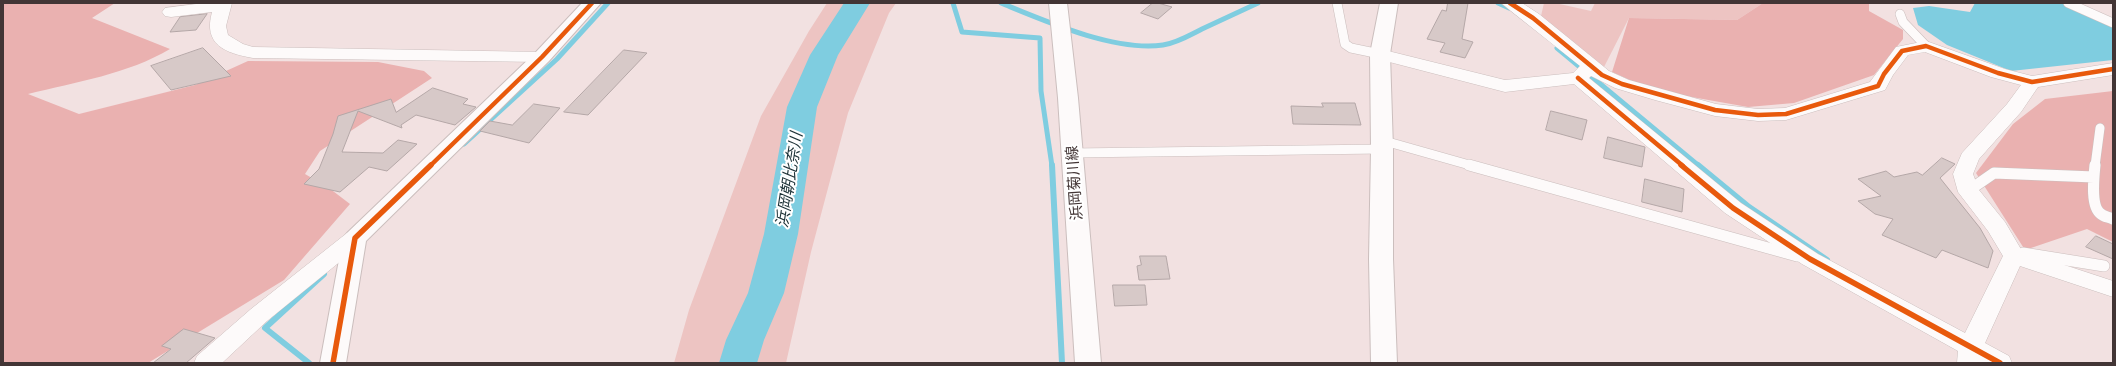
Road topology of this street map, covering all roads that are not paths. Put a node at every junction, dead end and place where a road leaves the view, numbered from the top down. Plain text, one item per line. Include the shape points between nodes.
1 (592, 3) edge
2 (1058, 3) edge
3 (1337, 3) edge
4 (1389, 3) edge
5 (1510, 3) edge
6 (2068, 3) edge
7 (223, 5) edge
8 (171, 12) dead end
9 (1900, 14) dead end
10 (2113, 22) edge
11 (1926, 46) junction
12 (1380, 54) junction
13 (542, 57) junction
14 (2113, 69) edge
15 (1584, 72) junction
16 (2032, 82) junction
17 (2100, 128) dead end
18 (1382, 145) junction
19 (1072, 153) junction
20 (2094, 177) junction
21 (1968, 191) junction
22 (2113, 219) edge
23 (354, 238) junction
24 (2013, 254) junction
25 (1810, 260) junction
26 (2104, 266) dead end
27 (2113, 289) edge
28 (1970, 354) edge
29 (333, 362) edge
30 (206, 363) edge
31 (1088, 363) edge
32 (1384, 363) edge
33 (2000, 363) edge

1 - 13 street
2 - 19 street, 浜岡菊川線
3 - 12 lane via 1345,44 1351,48
4 - 12 street
5 - 15 street via 1533,18
6 - 10 lane
7 - 8 street
7 - 13 street via 217,26 220,37 235,48 249,52
9 - 11 lane via 1903,22
11 - 15 street via 1902,51 1878,86 1786,114 1758,115 1715,110 1622,84 1602,75
11 - 16 street via 1998,73
12 - 15 street via 1505,86
12 - 18 street
13 - 23 street
14 - 16 street
15 - 25 street via 1734,208
16 - 21 street via 2014,108 1969,157 1963,174
17 - 20 lane
18 - 19 lane
18 - 25 lane
18 - 32 street via 1381,259
19 - 31 street, 浜岡菊川線
20 - 21 lane via 1994,173
20 - 22 lane via 2094,204 2099,213
21 - 24 street
23 - 29 street
23 - 30 street via 259,315
24 - 26 lane
24 - 27 street
24 - 28 street
25 - 28 street
28 - 33 street

